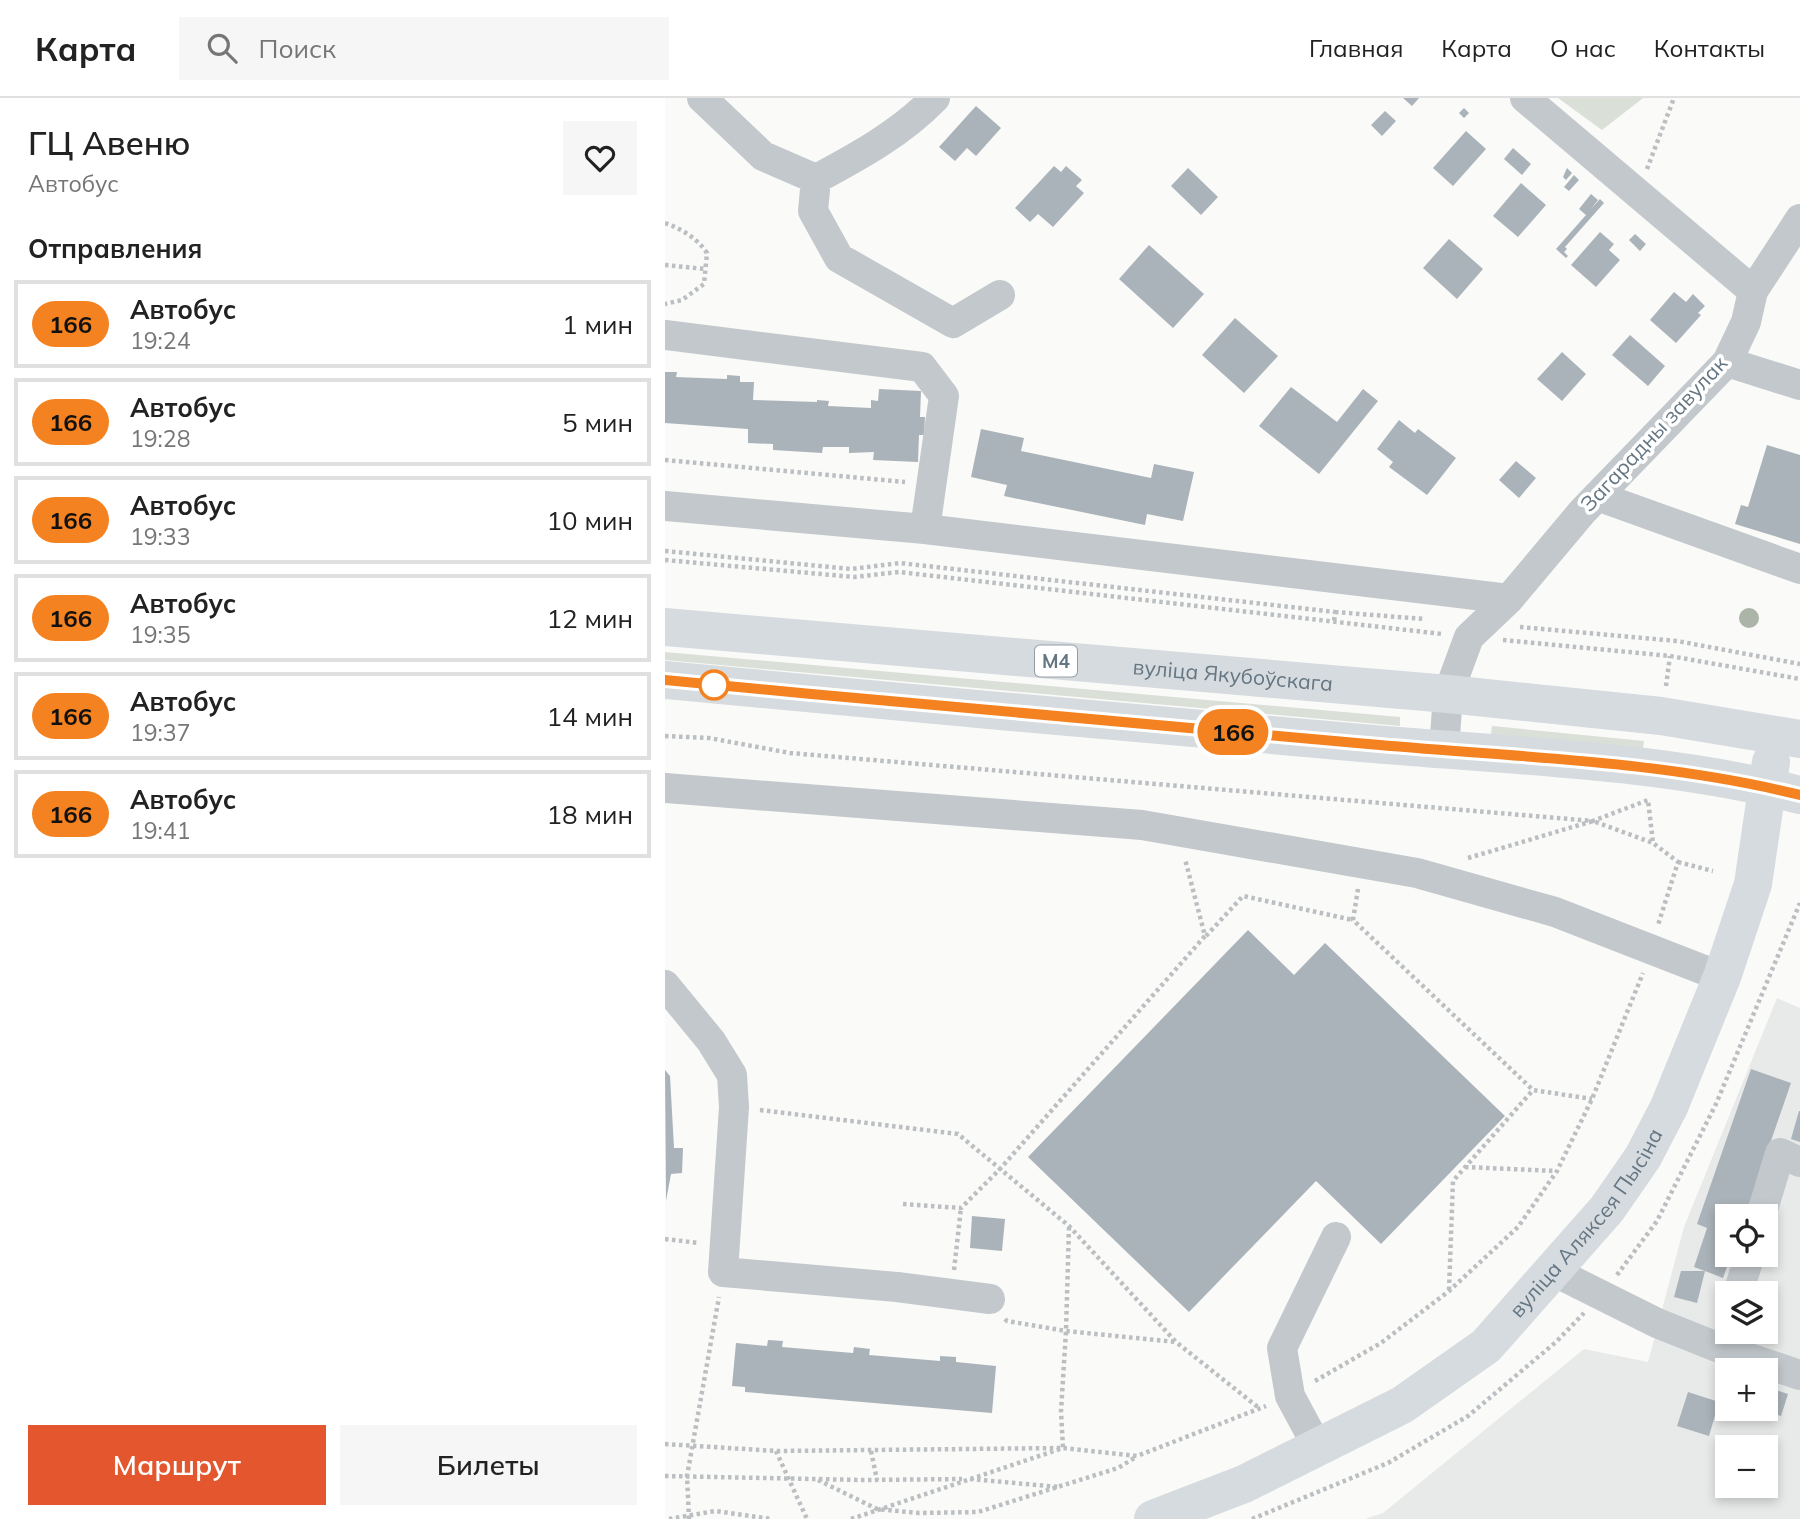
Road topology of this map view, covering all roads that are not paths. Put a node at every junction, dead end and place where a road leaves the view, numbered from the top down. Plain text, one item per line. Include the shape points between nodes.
1 (702, 98) edge
2 (935, 98) edge
3 (1525, 98) edge
4 (816, 179) junction
5 (1800, 219) edge
6 (1753, 292) junction
7 (1000, 295) dead end
8 (665, 335) edge
9 (1727, 362) junction
10 (1800, 385) edge
11 (1597, 496) junction
12 (665, 506) edge
13 (925, 529) junction
14 (1800, 569) edge
15 (1509, 599) junction
16 (665, 627) edge
17 (665, 680) edge
18 (1448, 694) junction
19 (1788, 736) edge
20 (1444, 750) junction
21 (665, 788) edge
22 (1784, 791) edge
23 (1722, 977) junction
24 (665, 985) edge
25 (1800, 1162) edge
26 (1765, 1204) edge
27 (1336, 1237) dead end
28 (1553, 1271) junction
29 (990, 1299) road end
30 (1715, 1338) edge
31 (1734, 1344) edge
32 (1800, 1375) edge
33 (1318, 1448) junction
34 (1153, 1519) edge

1 - 4 street via 763,156
2 - 4 street via 914,120
3 - 6 street
4 - 7 street via 813,211 839,258 953,323
5 - 6 street, Загарадны завулак
6 - 9 street, Загарадны завулак via 1746,322
8 - 13 street via 922,367 944,396
9 - 10 street
9 - 11 street, Загарадны завулак
11 - 14 street
11 - 15 street, Загарадны завулак
12 - 13 street
13 - 15 street
15 - 18 street, Загарадны завулак via 1476,630
16 - 18 main road, вуліца Якубоўскага / М4
17 - 20 main road
18 - 19 main road, вуліца Якубоўскага / М4 via 1661,716
18 - 20 street, Загарадны завулак
19 - 22 main road, вуліца Аляксея Пысіна
20 - 22 main road via 1628,765
21 - 23 street via 1142,825 1417,873 1555,912 1641,958
22 - 23 main road, вуліца Аляксея Пысіна
23 - 28 main road, вуліца Аляксея Пысіна via 1669,1107 1643,1157 1607,1209
24 - 29 street via 732,1075 724,1259
25 - 26 street via 1780,1153
27 - 33 street via 1282,1348 1290,1396
28 - 30 street via 1657,1323
28 - 33 main road, вуліца Аляксея Пысіна via 1486,1346 1402,1405
31 - 32 street
33 - 34 main road, вуліца Аляксея Пысіна via 1244,1484

